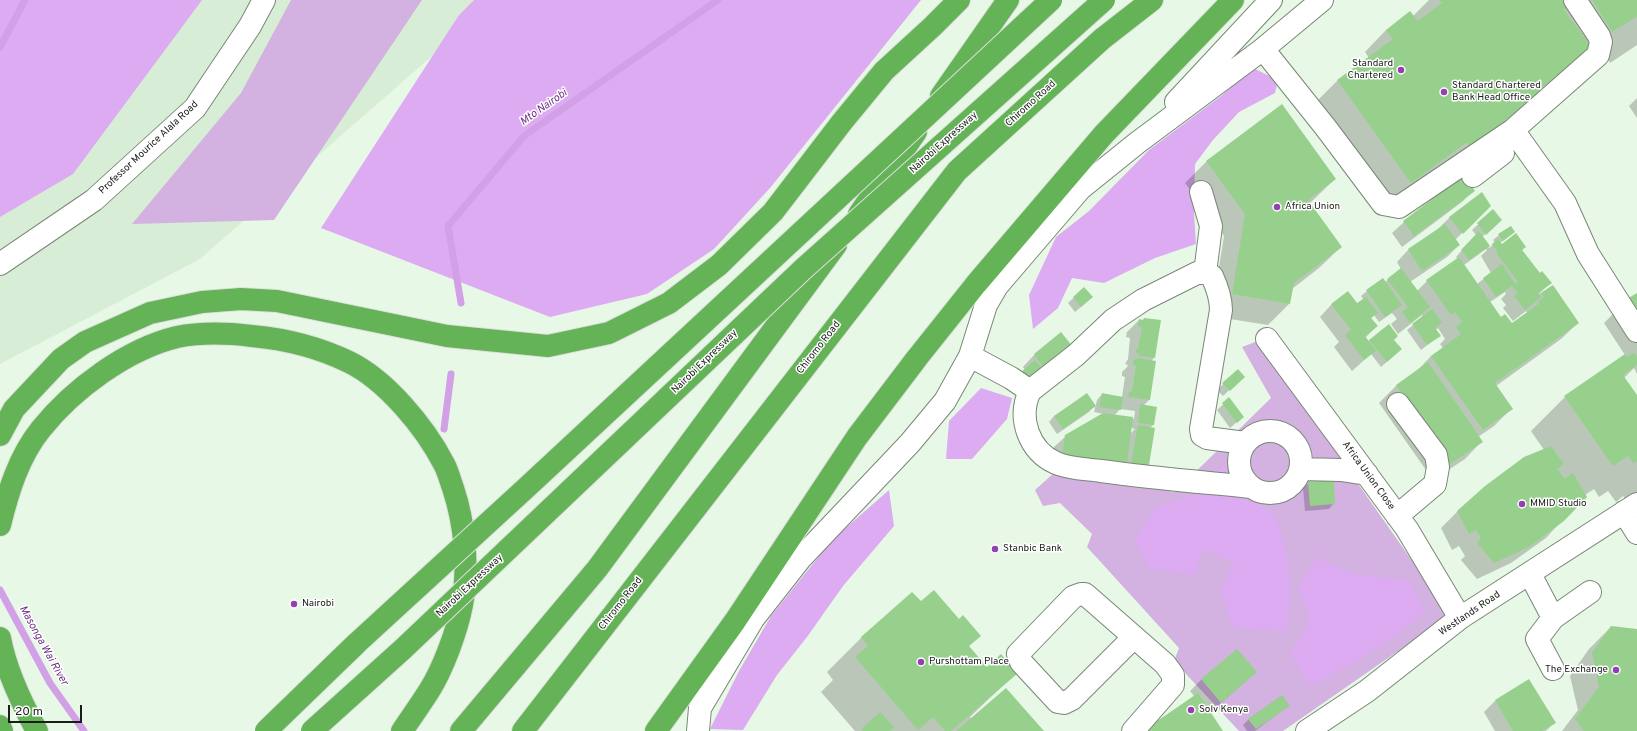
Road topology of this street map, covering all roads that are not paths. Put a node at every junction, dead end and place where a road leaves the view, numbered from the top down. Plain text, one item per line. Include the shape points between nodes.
1 (264, 0) edge
2 (959, 0) edge
3 (1008, 0) edge
4 (1051, 0) edge
5 (1104, 0) edge
6 (1152, 0) edge
7 (1233, 0) edge
8 (1271, 0) edge
9 (1322, 0) edge
10 (1575, 0) edge
11 (1263, 49) junction
12 (1516, 135) junction
13 (1137, 143) junction
14 (1473, 176) dead end
15 (1201, 192) dead end
16 (0, 264) edge
17 (1205, 273) junction
18 (1637, 331) edge
19 (1267, 339) dead end
20 (970, 356) junction
21 (1030, 392) junction
22 (1398, 404) dead end
23 (0, 435) edge
24 (1245, 444) junction
25 (1301, 469) junction
26 (1367, 474) junction
27 (1250, 487) junction
28 (1630, 508) edge
29 (1397, 516) junction
30 (0, 525) edge
31 (1637, 533) edge
32 (1530, 574) junction
33 (1590, 592) dead end
34 (1460, 618) junction
35 (1553, 618) junction
36 (1134, 637) junction
37 (0, 638) edge
38 (1553, 669) dead end
39 (0, 726) edge
40 (2, 731) edge
41 (37, 731) edge
42 (266, 731) edge
43 (312, 731) edge
44 (402, 731) edge
45 (461, 731) edge
46 (523, 731) edge
47 (656, 731) edge
48 (698, 731) edge
49 (1133, 731) edge
50 (1307, 731) edge

1 - 16 street, Professor Mourice Alala Road via 250,26 194,108 94,200
2 - 23 highway via 884,71 773,212 719,265 669,303 609,333 548,346 447,336 277,301 202,302 150,313 85,342 61,359 14,409
3 - 45 highway via 799,297 597,569
4 - 42 highway, bridge via 358,642
5 - 43 highway, Nairobi Expressway, bridge via 802,269 403,649
6 - 46 highway, Chiromo Road via 1102,39 957,170
7 - 47 highway via 1104,134 976,284 907,370 857,437 735,621
8 - 13 street
9 - 11 street
10 - 12 street via 1599,36 1601,42 1598,55
11 - 12 street via 1383,204 1399,207
11 - 13 street
12 - 14 street
12 - 18 street via 1565,203 1588,254
13 - 20 street via 1080,189 997,286 986,305
15 - 17 street via 1211,226
17 - 21 street via 1197,274 1143,300 1113,320 1076,355
17 - 24 street via 1212,276 1216,284 1221,310 1202,435
19 - 26 street, Africa Union Close
20 - 21 street via 1011,378
20 - 48 street via 945,400 910,443 800,559 752,619 700,708
21 - 27 street via 1025,408 1028,434 1037,450 1057,464 1128,475
22 - 29 street via 1436,455 1438,467 1435,484
24 - 25 street via 1250,438 1264,431 1280,432 1297,446 1302,461
24 - 27 street via 1240,452 1240,471
25 - 26 street via 1342,470
25 - 27 street via 1298,478 1285,490 1267,494
26 - 29 street, Africa Union Close
28 - 31 street
28 - 32 street, Westlands Road
29 - 34 street, Africa Union Close
30 - 44 highway via 7,496 23,458 40,429 77,390 115,363 178,337 223,333 300,343 350,363 383,386 422,427 444,465 459,507 466,554 462,605 449,649 430,689
32 - 34 street, Westlands Road
32 - 35 street
33 - 35 street
34 - 50 street, Westlands Road via 1367,691
35 - 38 street via 1537,639
36 - 36 street via 1072,699 1064,703 1058,702 1018,658 1018,654 1073,597 1081,594 1085,594
36 - 49 street via 1165,664 1173,675 1172,685
37 - 41 highway via 2,651 23,706
39 - 40 highway

